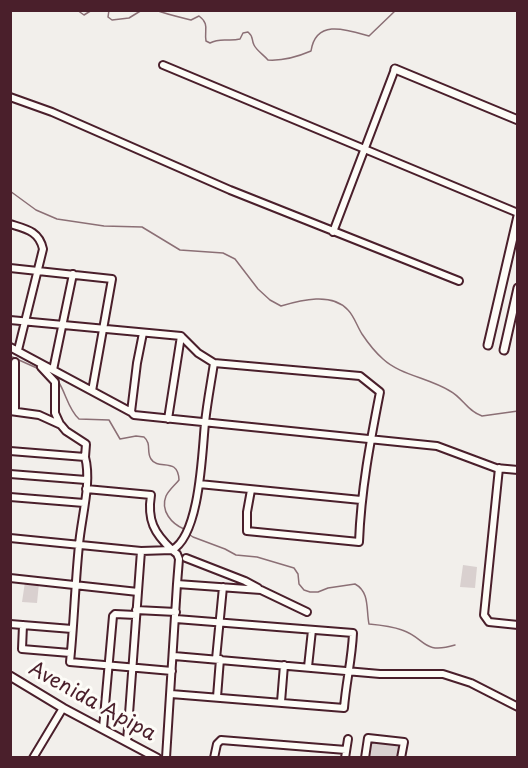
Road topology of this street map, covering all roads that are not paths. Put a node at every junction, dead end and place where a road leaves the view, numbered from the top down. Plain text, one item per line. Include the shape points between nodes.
1 (163, 65) dead end
2 (395, 69) joint
3 (10, 97) edge
4 (518, 120) edge
5 (364, 149) junction
6 (518, 214) edge
7 (10, 224) edge
8 (333, 232) junction
9 (10, 268) edge
10 (38, 270) junction
11 (73, 274) junction
12 (459, 282) dead end
13 (518, 288) edge
14 (10, 320) edge
15 (26, 322) junction
16 (63, 325) junction
17 (103, 329) junction
18 (143, 333) junction
19 (182, 336) junction
20 (488, 345) dead end
21 (10, 346) edge
22 (18, 350) junction
23 (504, 350) dead end
24 (33, 359) junction
25 (15, 362) dead end
26 (214, 363) junction
27 (53, 370) junction
28 (92, 392) junction
29 (13, 411) edge
30 (131, 412) junction
31 (168, 419) junction
32 (205, 423) junction
33 (61, 425) junction
34 (370, 438) junction
35 (10, 450) edge
36 (85, 457) junction
37 (499, 468) junction
38 (518, 470) edge
39 (10, 474) edge
40 (86, 480) junction
41 (199, 483) junction
42 (86, 489) junction
43 (251, 490) junction
44 (10, 497) edge
45 (361, 500) junction
46 (84, 503) junction
47 (10, 538) edge
48 (79, 544) junction
49 (172, 550) junction
50 (141, 551) junction
51 (186, 558) dead end
52 (10, 578) edge
53 (177, 584) junction
54 (76, 586) junction
55 (223, 587) junction
56 (261, 590) junction
57 (138, 592) junction
58 (136, 612) junction
59 (307, 612) dead end
60 (176, 615) junction
61 (218, 622) junction
62 (10, 624) edge
63 (23, 625) junction
64 (518, 625) edge
65 (72, 629) junction
66 (312, 630) junction
67 (70, 653) junction
68 (174, 656) junction
69 (218, 659) junction
70 (109, 665) junction
71 (284, 665) junction
72 (133, 667) junction
73 (308, 667) junction
74 (172, 671) junction
75 (347, 671) junction
76 (10, 676) edge
77 (171, 694) junction
78 (217, 697) junction
79 (281, 702) junction
80 (518, 707) edge
81 (63, 708) junction
82 (104, 729) junction
83 (348, 739) dead end
84 (127, 741) junction
85 (346, 754) edge
86 (33, 758) edge
87 (157, 758) edge
88 (166, 758) edge
89 (214, 758) edge
90 (365, 758) edge
91 (401, 758) edge

1 - 5 street
2 - 4 street
2 - 5 street
3 - 8 street
5 - 6 street
5 - 8 street
6 - 20 street
7 - 10 street via 32,230 39,238 43,249
8 - 12 street
9 - 10 street
10 - 11 street
10 - 15 street
11 - 16 street
11 - 17 street via 112,279
13 - 23 street
14 - 15 street
15 - 16 street
15 - 22 street
16 - 17 street
16 - 27 street
17 - 18 street
17 - 28 street
18 - 19 street
18 - 30 street
19 - 26 street
19 - 31 street
21 - 22 street
22 - 24 street
24 - 27 street
24 - 33 street via 54,379 55,413
25 - 29 street
26 - 32 street
26 - 34 street via 360,376 380,392
27 - 28 street
28 - 30 street
29 - 33 street via 35,413
30 - 31 street
31 - 32 street
32 - 34 street
32 - 41 street
33 - 36 street via 86,444
34 - 37 street via 437,446
34 - 45 street
35 - 36 street
36 - 40 street
37 - 38 street
37 - 64 street via 484,615 489,622
39 - 40 street
40 - 42 street
41 - 43 street
41 - 49 street via 186,534
42 - 46 street
42 - 49 street via 151,495 150,519
43 - 45 street
43 - 45 street via 248,531 359,542
44 - 46 street
46 - 48 street
47 - 48 street
48 - 50 street
48 - 54 street
49 - 50 street
49 - 53 street via 179,559
50 - 57 street
51 - 56 street
52 - 54 street
53 - 55 street
53 - 60 street
54 - 57 street
54 - 65 street
55 - 56 street
55 - 61 street
56 - 59 street
57 - 58 street
58 - 60 street
58 - 70 street via 113,614
58 - 72 street
60 - 61 street
60 - 68 street
61 - 66 street
61 - 69 street
62 - 63 street
63 - 65 street
63 - 67 street via 21,649
65 - 67 street
66 - 73 street
66 - 75 street via 352,633 352,658
67 - 70 street via 70,662
68 - 69 street
68 - 74 street
69 - 71 street
69 - 78 street
70 - 72 street
70 - 82 street
71 - 73 street
71 - 79 street
72 - 74 street
72 - 84 street
73 - 75 street
74 - 77 street
75 - 79 street via 344,708
75 - 80 street via 443,674 471,683
76 - 81 street, Avenida Apipa
77 - 78 street
77 - 88 street
78 - 79 street
81 - 82 street, Avenida Apipa
81 - 86 street
82 - 84 street, Avenida Apipa
83 - 85 street
84 - 87 street, Avenida Apipa
85 - 89 street via 221,740
90 - 91 street via 368,738 404,742

